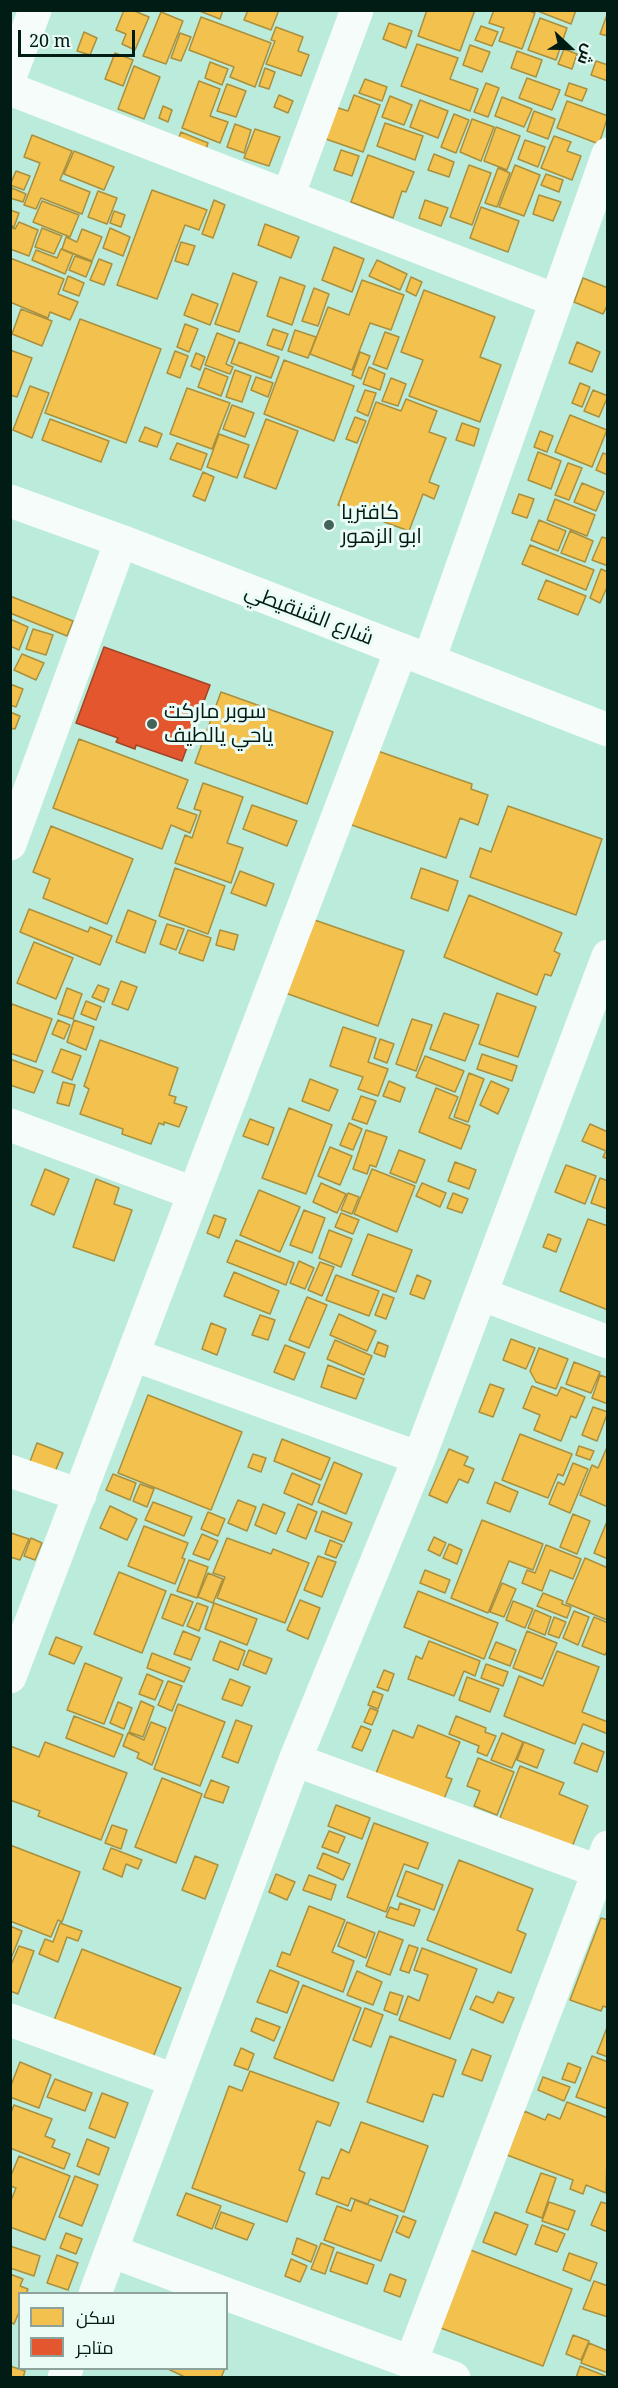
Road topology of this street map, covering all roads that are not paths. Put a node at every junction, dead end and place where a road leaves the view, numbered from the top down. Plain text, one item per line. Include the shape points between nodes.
1 (35, 10) edge
2 (357, 10) edge
3 (10, 77) edge
4 (10, 89) edge
5 (608, 154) edge
6 (288, 196) junction
7 (555, 300) junction
8 (10, 501) edge
9 (121, 542) junction
10 (415, 656) junction
11 (608, 730) edge
12 (10, 844) edge
13 (608, 956) edge
14 (10, 1125) edge
15 (193, 1193) junction
16 (481, 1294) junction
17 (608, 1342) edge
18 (134, 1355) junction
19 (419, 1458) junction
20 (10, 1471) edge
21 (80, 1495) junction
22 (10, 1677) edge
23 (295, 1760) junction
24 (604, 1865) edge
25 (10, 2020) edge
26 (174, 2080) junction
27 (111, 2251) junction
28 (96, 2292) edge
29 (221, 2292) edge
30 (228, 2295) edge
31 (411, 2362) junction
32 (454, 2378) edge

1 - 3 street
2 - 6 street
4 - 6 street
5 - 7 street
6 - 7 street
7 - 10 street
8 - 9 street, شارع الشنقيطي
9 - 10 street, شارع الشنقيطي
9 - 12 street
10 - 11 street, شارع الشنقيطي
10 - 15 street
13 - 16 street
14 - 15 street
15 - 18 street
16 - 17 street
16 - 19 street
18 - 19 street
18 - 21 street
19 - 23 street
20 - 21 street
21 - 22 street
23 - 24 street
23 - 26 street
24 - 31 street
25 - 26 street
26 - 27 street
27 - 28 street
27 - 29 street
30 - 31 street
31 - 32 street

